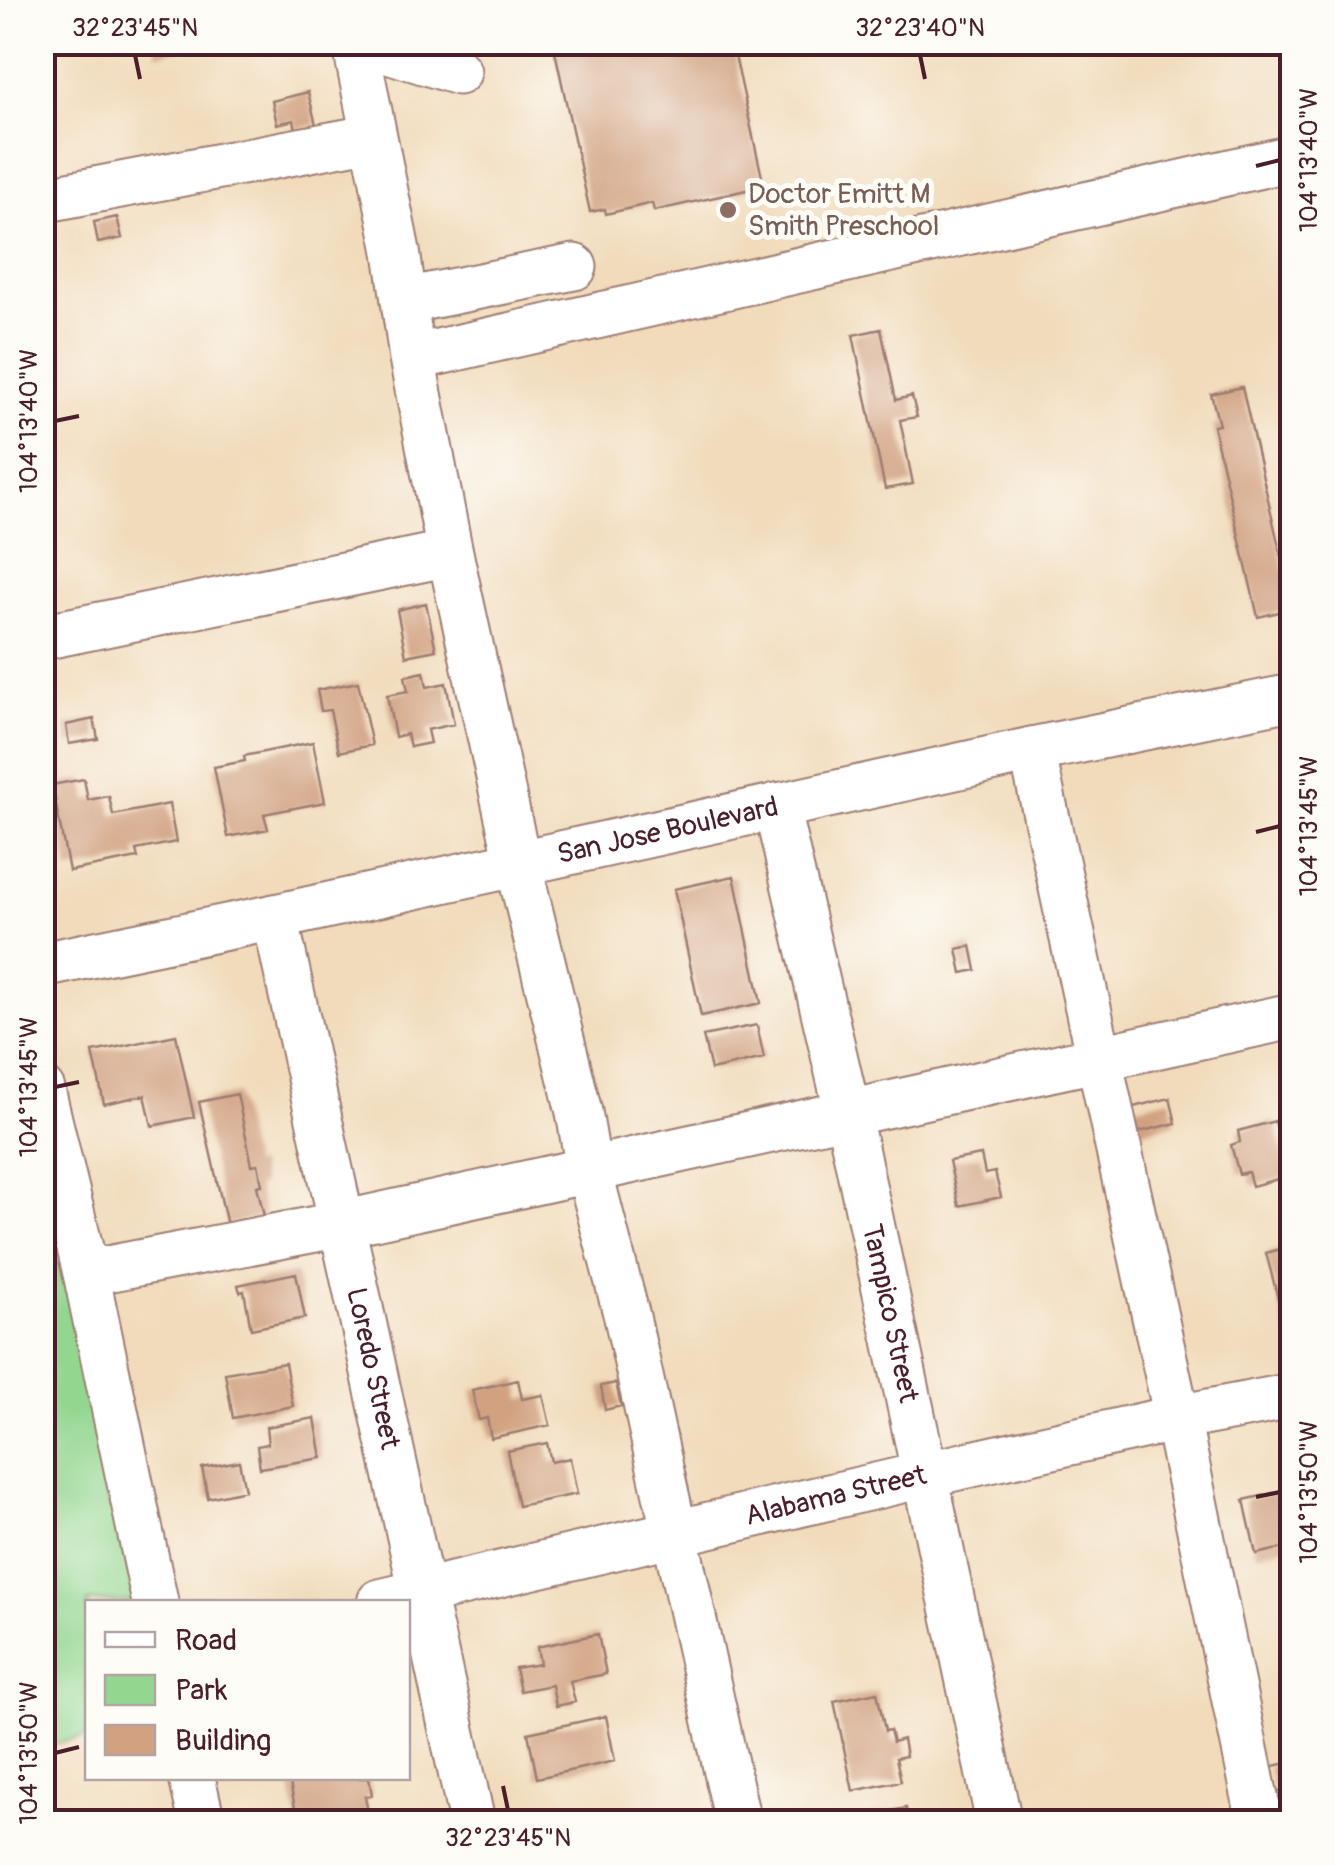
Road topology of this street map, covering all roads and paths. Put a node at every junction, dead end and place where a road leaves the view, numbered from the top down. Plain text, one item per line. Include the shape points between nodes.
1 (355, 42) edge
2 (363, 42) edge
3 (458, 72) dead end
4 (373, 137) junction
5 (1292, 158) edge
6 (42, 200) edge
7 (574, 266) dead end
8 (404, 301) junction
9 (412, 358) junction
10 (450, 553) junction
11 (42, 637) edge
12 (1290, 708) edge
13 (1032, 750) junction
14 (776, 806) junction
15 (518, 863) junction
16 (275, 917) junction
17 (42, 966) edge
18 (1292, 1016) edge
19 (1099, 1060) junction
20 (42, 1090) edge
21 (848, 1115) junction
22 (589, 1170) junction
23 (342, 1224) junction
24 (86, 1273) junction
25 (1292, 1396) edge
26 (1177, 1418) junction
27 (923, 1475) junction
28 (672, 1533) junction
29 (401, 1598) edge
30 (155, 1600) edge
31 (410, 1626) edge
32 (192, 1780) edge
33 (202, 1822) edge
34 (472, 1822) edge
35 (738, 1822) edge
36 (999, 1822) edge
37 (1260, 1822) edge

1 - 4 street
2 - 3 street
4 - 6 street
4 - 8 street
5 - 9 street
7 - 8 street
8 - 9 street
9 - 10 street
10 - 11 street
10 - 15 street
12 - 13 street, San Jose Boulevard
13 - 14 street, San Jose Boulevard
13 - 19 street
14 - 15 street, San Jose Boulevard
14 - 21 street, Tampico Street
15 - 16 street, San Jose Boulevard
15 - 22 street
16 - 17 street, San Jose Boulevard
16 - 23 street, Loredo Street
18 - 19 street
19 - 21 street
19 - 26 street
20 - 24 street
21 - 22 street
21 - 27 street, Tampico Street
22 - 23 street
22 - 28 street
23 - 24 street
23 - 29 street, Loredo Street
24 - 30 street
25 - 26 street, Alabama Street
26 - 27 street, Alabama Street
26 - 37 street
27 - 28 street, Alabama Street
27 - 36 street, Tampico Street
28 - 29 street, Alabama Street
28 - 35 street
31 - 34 street, Loredo Street
32 - 33 street

